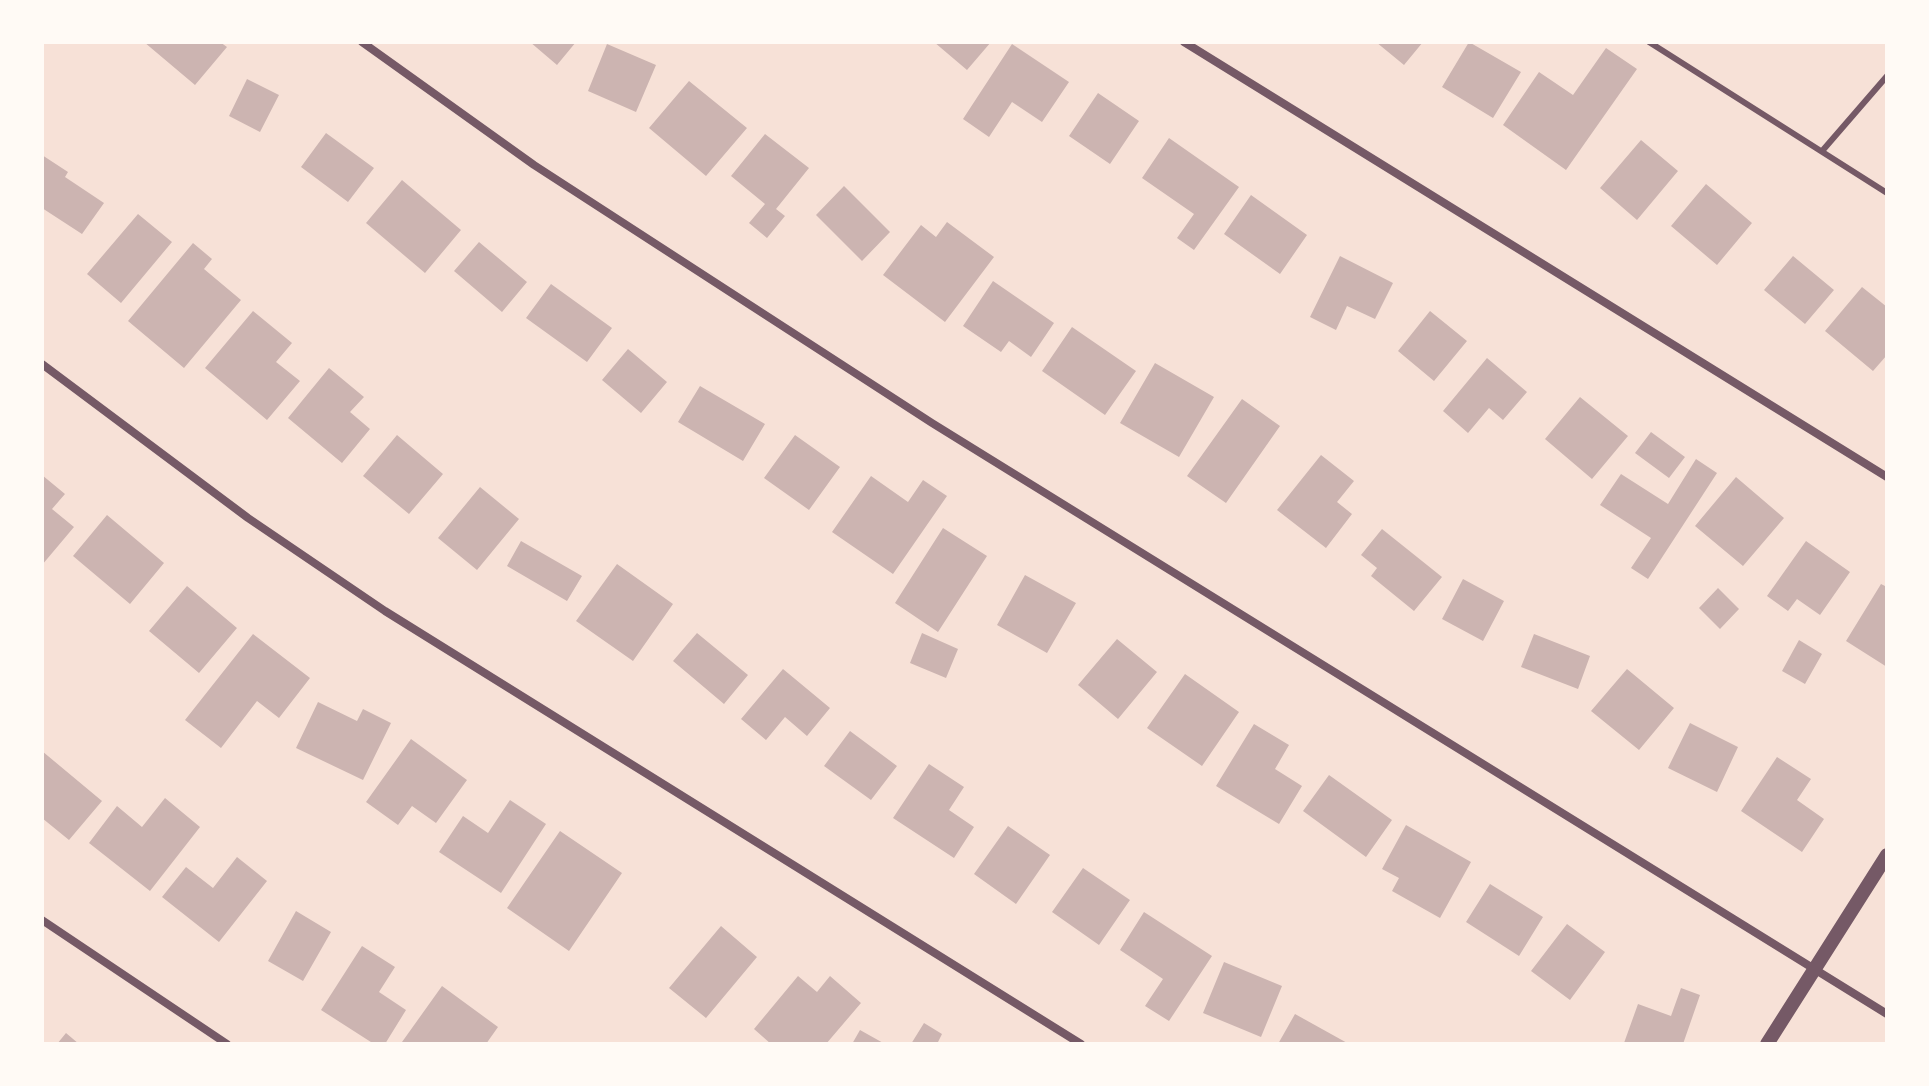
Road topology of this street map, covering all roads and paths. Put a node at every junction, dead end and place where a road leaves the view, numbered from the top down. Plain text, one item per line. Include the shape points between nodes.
1 (362, 42) edge
2 (1184, 42) edge
3 (1649, 42) edge
4 (1887, 76) edge
5 (1823, 150) junction
6 (1887, 193) edge
7 (42, 364) edge
8 (1887, 477) edge
9 (1887, 855) edge
10 (42, 920) edge
11 (1815, 967) junction
12 (1887, 1014) edge
13 (227, 1044) edge
14 (1081, 1044) edge
15 (1767, 1044) edge

1 - 11 street via 534,165 932,423
2 - 8 street
3 - 5 lane
4 - 5 lane
5 - 6 lane
7 - 14 street via 248,518 385,611
9 - 11 street
10 - 13 street
11 - 12 street
11 - 15 street

